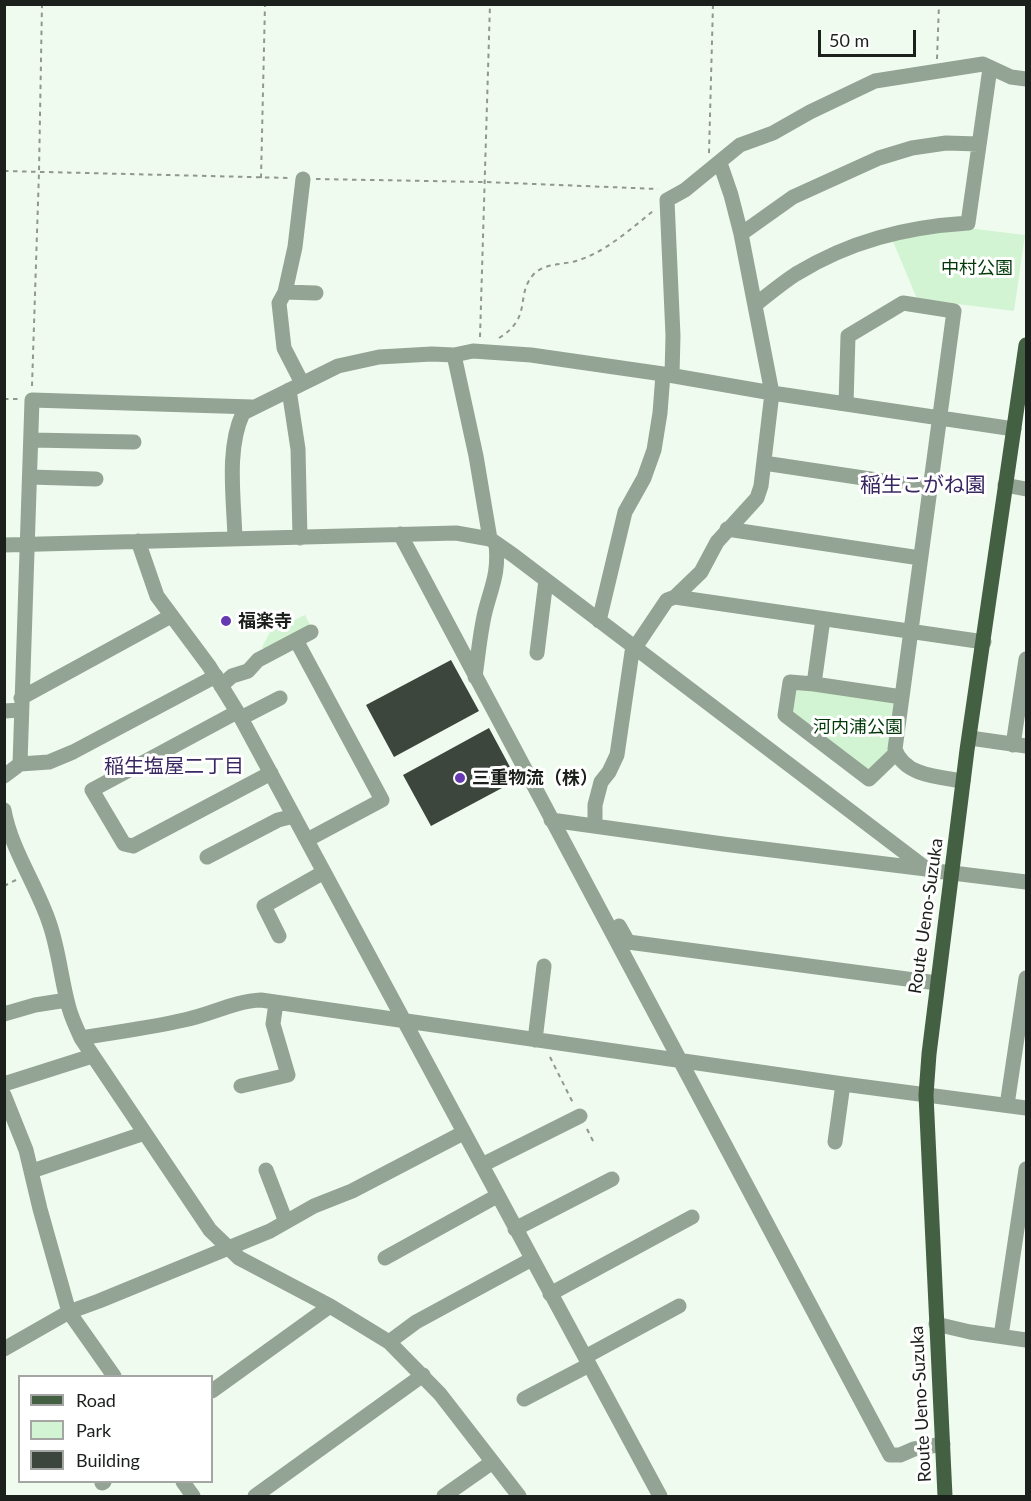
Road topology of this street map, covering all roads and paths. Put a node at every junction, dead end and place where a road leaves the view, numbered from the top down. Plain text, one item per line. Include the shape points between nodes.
1 (42, 4) edge
2 (265, 4) edge
3 (490, 4) edge
4 (713, 4) edge
5 (939, 4) edge
6 (990, 68) junction
7 (936, 72) junction
8 (1026, 79) edge
9 (979, 144) junction
10 (714, 167) junction
11 (4, 171) edge
12 (39, 172) junction
13 (261, 178) junction
14 (303, 179) junction
15 (485, 182) junction
16 (664, 195) junction
17 (741, 234) junction
18 (285, 292) junction
19 (316, 293) dead end
20 (756, 304) junction
21 (499, 338) dead end
22 (1026, 345) edge
23 (473, 351) junction
24 (454, 355) junction
25 (668, 374) junction
26 (295, 387) junction
27 (772, 393) junction
28 (32, 400) junction
29 (846, 404) junction
30 (252, 407) junction
31 (939, 418) junction
32 (1014, 429) junction
33 (31, 440) junction
34 (134, 442) dead end
35 (764, 464) junction
36 (30, 477) junction
37 (96, 479) dead end
38 (1005, 485) junction
39 (930, 489) junction
40 (1026, 489) edge
41 (727, 529) junction
42 (400, 534) junction
43 (235, 538) junction
44 (300, 538) junction
45 (138, 542) junction
46 (493, 542) junction
47 (27, 544) junction
48 (4, 545) edge
49 (920, 558) junction
50 (546, 580) junction
51 (675, 597) junction
52 (171, 616) junction
53 (823, 619) junction
54 (599, 621) junction
55 (311, 632) dead end
56 (911, 632) junction
57 (296, 640) junction
58 (984, 642) junction
59 (635, 646) junction
60 (537, 653) dead end
61 (1026, 659) edge
62 (475, 677) junction
63 (219, 681) junction
64 (814, 684) junction
65 (1025, 684) edge
66 (902, 697) junction
67 (280, 698) dead end
68 (21, 704) junction
69 (4, 711) edge
70 (239, 715) junction
71 (970, 738) junction
72 (1020, 745) edge
73 (896, 753) junction
74 (20, 764) junction
75 (271, 773) junction
76 (4, 776) edge
77 (963, 781) junction
78 (4, 810) edge
79 (294, 816) junction
80 (555, 820) junction
81 (595, 826) junction
82 (307, 840) junction
83 (207, 857) dead end
84 (928, 870) junction
85 (324, 872) junction
86 (953, 872) junction
87 (1026, 882) edge
88 (279, 936) dead end
89 (544, 966) dead end
90 (1026, 978) edge
91 (937, 983) junction
92 (67, 1000) junction
93 (276, 1003) junction
94 (4, 1014) edge
95 (403, 1021) junction
96 (81, 1038) junction
97 (539, 1040) junction
98 (92, 1056) junction
99 (679, 1060) junction
100 (4, 1084) edge
101 (843, 1084) junction
102 (242, 1086) dead end
103 (4, 1095) edge
104 (926, 1095) junction
105 (1007, 1105) junction
106 (1026, 1108) edge
107 (580, 1116) junction
108 (145, 1132) junction
109 (464, 1133) junction
110 (835, 1142) dead end
111 (595, 1145) dead end
112 (482, 1165) junction
113 (1026, 1169) edge
114 (266, 1170) dead end
115 (32, 1171) junction
116 (612, 1179) dead end
117 (497, 1196) junction
118 (692, 1217) dead end
119 (286, 1222) junction
120 (515, 1229) junction
121 (227, 1247) junction
122 (385, 1257) dead end
123 (531, 1259) junction
124 (550, 1294) junction
125 (330, 1306) junction
126 (679, 1306) dead end
127 (69, 1312) junction
128 (936, 1324) junction
129 (1001, 1336) junction
130 (1026, 1340) edge
131 (389, 1342) junction
132 (4, 1349) edge
133 (587, 1361) junction
134 (113, 1375) edge
135 (423, 1375) junction
136 (213, 1390) edge
137 (524, 1400) dead end
138 (943, 1444) junction
139 (491, 1463) junction
140 (184, 1483) edge
141 (192, 1497) edge
142 (255, 1497) edge
143 (444, 1497) edge
144 (519, 1497) edge
145 (660, 1497) edge
146 (945, 1497) edge

1 - 12 path
2 - 13 path
3 - 15 path
4 - 10 path
5 - 7 path
6 - 7 street via 983,64
6 - 8 street
6 - 9 street
7 - 10 street via 875,81 774,133 740,145
9 - 17 street via 946,143 879,158 793,197
9 - 20 street via 968,223 903,230 858,243 795,274
10 - 16 street via 685,190
10 - 17 street via 732,195
11 - 12 path
12 - 13 path
12 - 28 path
13 - 14 path
14 - 15 path
14 - 18 street via 296,247
15 - 16 path
15 - 23 path via 480,348
16 - 21 path via 636,225 600,249 580,260 538,270 527,286 520,317
16 - 25 street via 673,336
17 - 20 street
18 - 19 street
18 - 26 street via 279,303 284,348
20 - 27 street
22 - 32 main road, Route Ueno-Suzuka
23 - 24 street
23 - 25 street
24 - 26 street via 358,360
24 - 46 street
25 - 27 street
25 - 54 street via 654,450 626,512
26 - 30 street
26 - 44 street
27 - 29 street
27 - 35 street
28 - 30 street
28 - 33 street
29 - 31 street
29 - 31 street via 848,336 903,303 911,304 954,311
30 - 43 street via 243,413 236,427 233,448
31 - 32 street
31 - 39 street
32 - 38 main road, Route Ueno-Suzuka
33 - 34 street
33 - 36 street
35 - 39 street
35 - 41 street via 757,498
36 - 37 street
36 - 47 street
38 - 40 street
38 - 58 main road, Route Ueno-Suzuka
39 - 49 street
41 - 49 street
41 - 51 street via 701,572
42 - 44 street
42 - 46 street via 456,533
42 - 62 street
43 - 44 street
43 - 45 street
45 - 47 street
45 - 52 street via 153,586
46 - 50 street
46 - 62 street via 498,562
47 - 48 street
47 - 68 street
49 - 56 street
50 - 54 street
50 - 60 street
51 - 53 street
51 - 59 street via 658,611
52 - 63 street
52 - 68 street
53 - 56 street
53 - 64 street
54 - 59 street
55 - 57 street
56 - 58 street
56 - 66 street
57 - 63 street via 258,660 248,670
57 - 82 street via 382,800
58 - 71 main road, Route Ueno-Suzuka
59 - 81 street via 617,755 601,782
59 - 84 street
61 - 65 street
62 - 80 street
63 - 70 street
63 - 74 street via 73,752 49,762
64 - 66 street
64 - 73 street via 790,682 785,715 869,779
65 - 72 street
66 - 73 street
67 - 70 street
68 - 69 street
68 - 74 street
70 - 75 street
70 - 75 street via 92,790 124,844 133,846
71 - 72 street
71 - 77 main road, Route Ueno-Suzuka
73 - 77 street via 903,764 927,776
74 - 76 street
75 - 79 street
77 - 86 main road, Route Ueno-Suzuka
78 - 92 street via 7,828 51,925
79 - 82 street
79 - 83 street via 278,820
80 - 81 street
80 - 91 street via 628,942
80 - 99 street
81 - 84 street
82 - 85 street
84 - 86 street
85 - 88 street via 264,906
85 - 95 street
86 - 87 street
86 - 91 main road, Route Ueno-Suzuka
89 - 97 street
90 - 105 street
91 - 104 main road, Route Ueno-Suzuka
92 - 94 street
92 - 96 street
93 - 95 street
93 - 96 street via 246,1001 183,1021
93 - 102 street via 273,1024 288,1075
95 - 97 street
95 - 109 street
96 - 98 street
97 - 99 street
97 - 107 path
98 - 100 street
98 - 108 street
99 - 101 street
99 - 138 street via 890,1455
101 - 104 street
101 - 110 street
103 - 115 street
104 - 105 street
104 - 128 main road, Route Ueno-Suzuka
105 - 106 street
107 - 111 path
107 - 112 street
108 - 115 street
108 - 121 street via 210,1230
109 - 112 street
109 - 119 street
112 - 117 street
113 - 129 street
114 - 119 street
115 - 127 street
116 - 120 street
117 - 120 street
117 - 122 street
118 - 124 street
119 - 121 street
120 - 123 street
121 - 125 street via 239,1258
121 - 127 street
123 - 124 street
123 - 131 street via 416,1322
124 - 133 street
125 - 131 street
125 - 136 street
126 - 133 street
127 - 132 street
127 - 134 street
128 - 129 street
128 - 138 main road, Route Ueno-Suzuka
129 - 130 street
131 - 135 street
133 - 137 street
133 - 145 street
135 - 139 street
135 - 142 street
138 - 146 main road, Route Ueno-Suzuka
139 - 143 street
139 - 144 street
140 - 141 street

